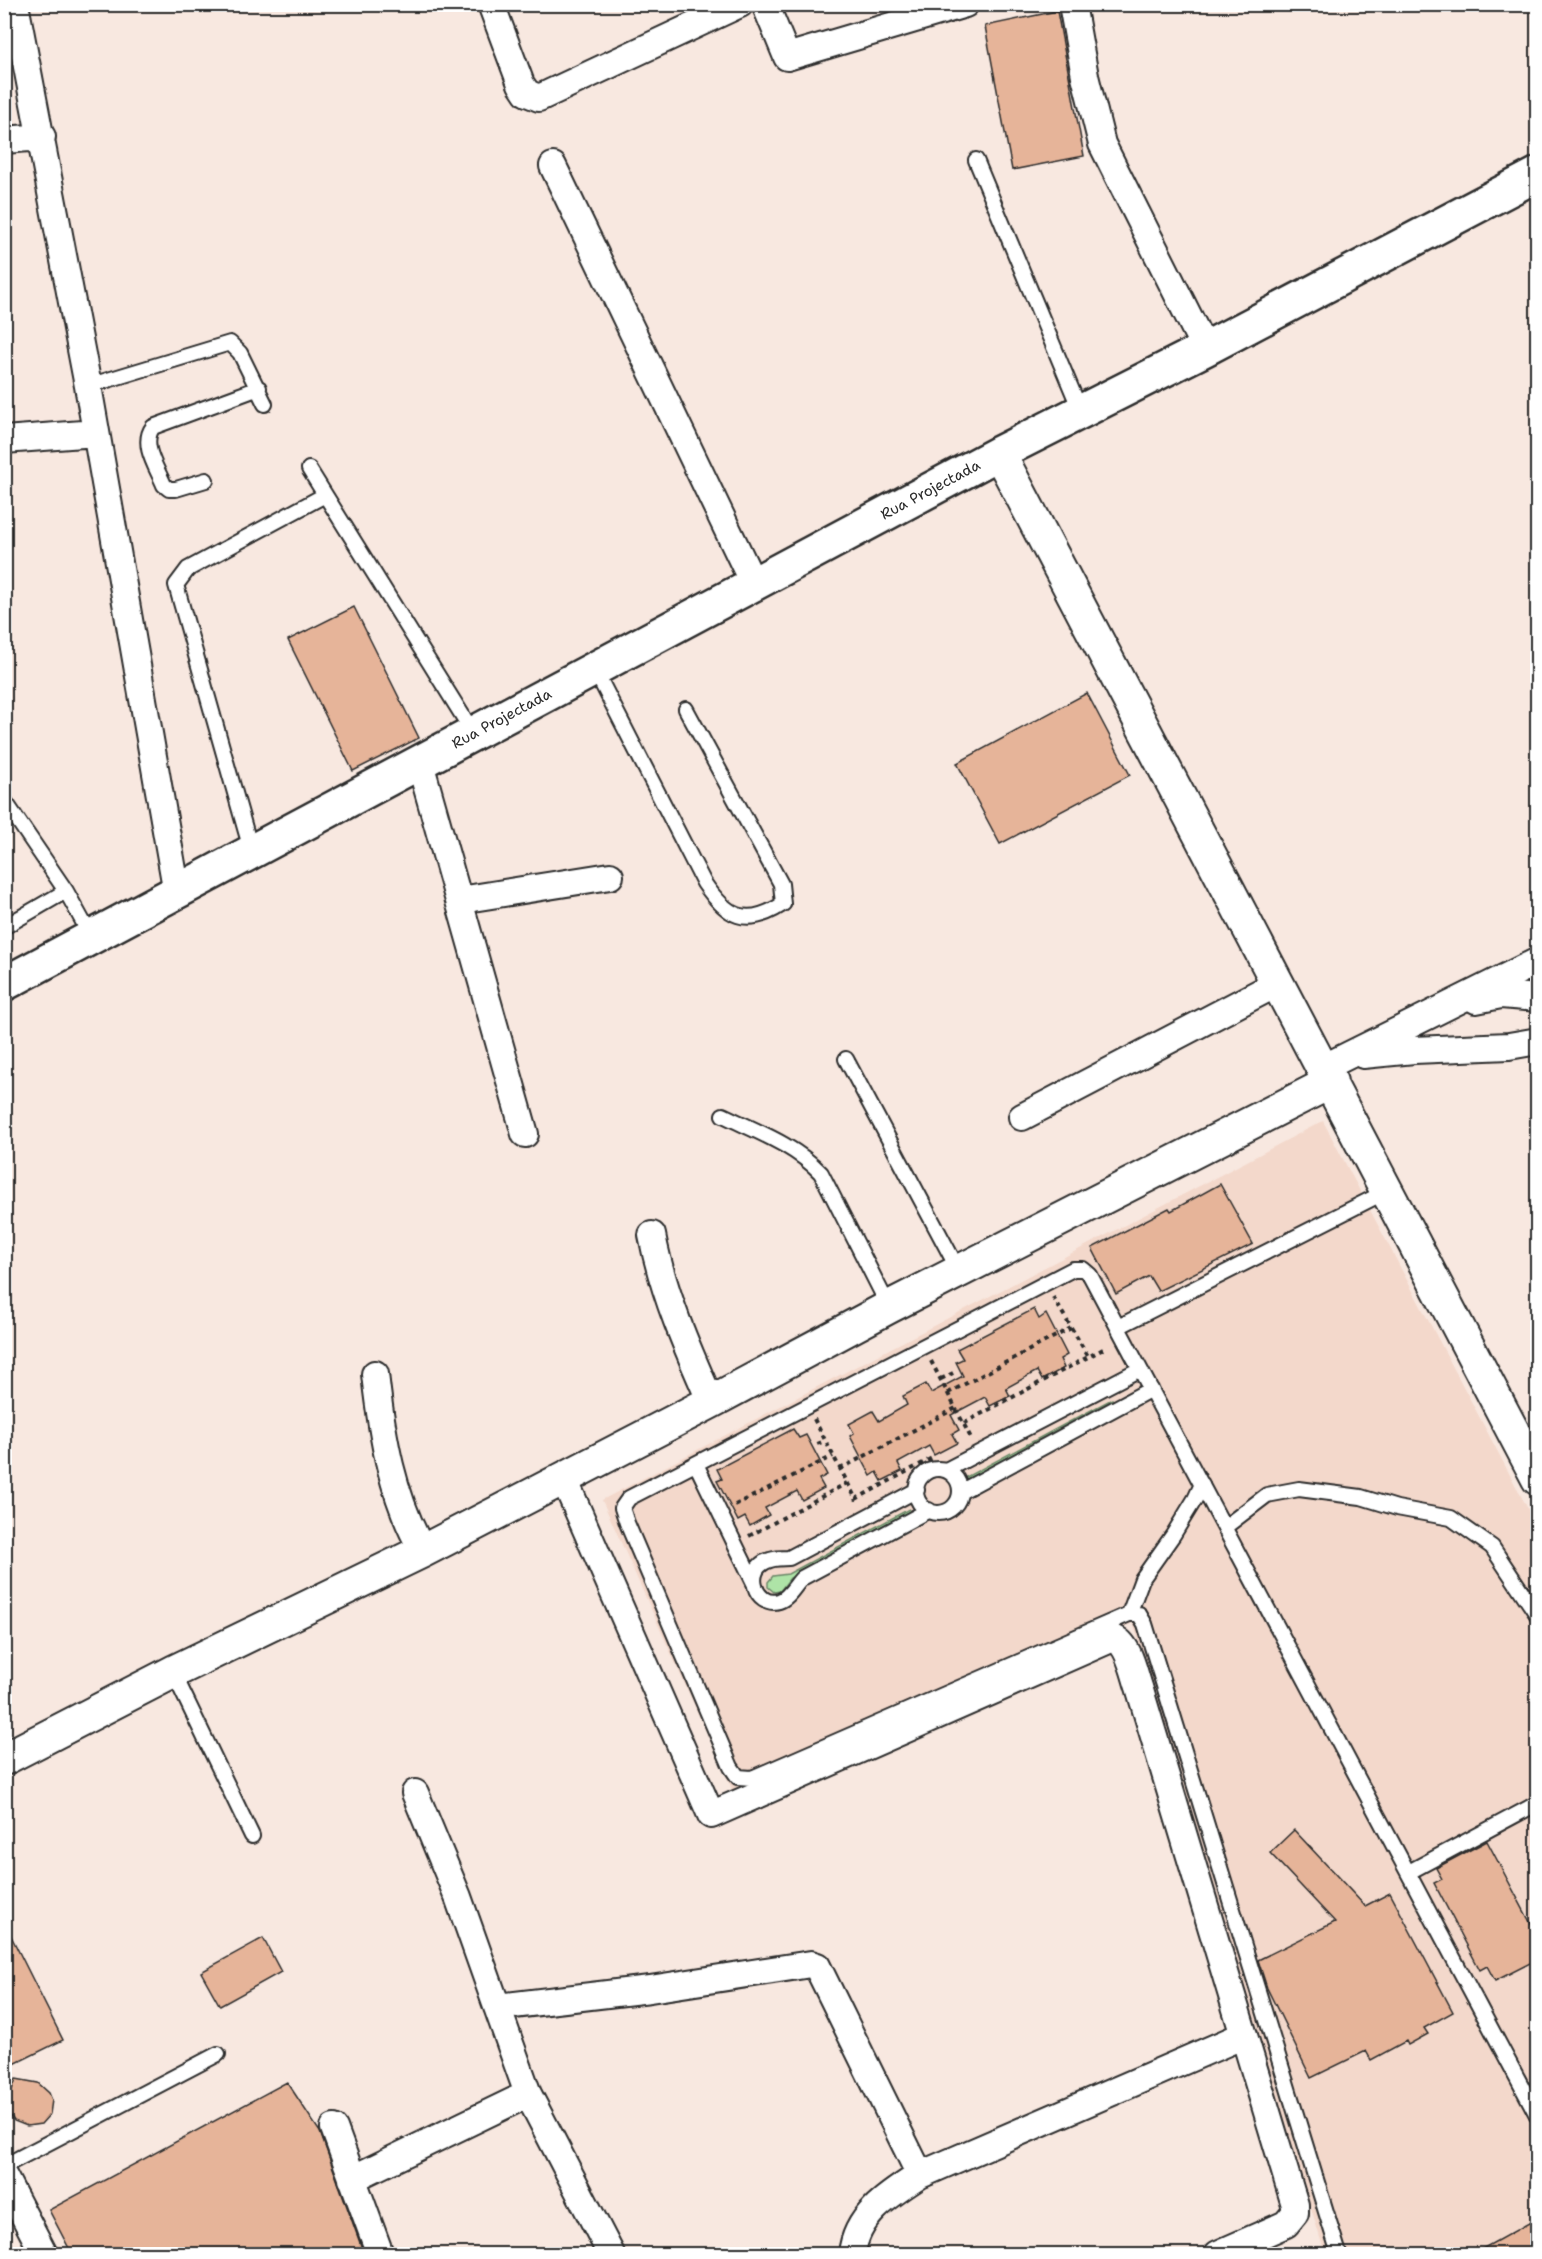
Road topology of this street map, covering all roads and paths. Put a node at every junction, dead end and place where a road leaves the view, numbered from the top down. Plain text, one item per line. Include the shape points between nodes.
1 (15, 4) edge
2 (491, 4) edge
3 (740, 4) edge
4 (765, 4) edge
5 (965, 4) edge
6 (1072, 4) edge
7 (42, 137) junction
8 (4, 140) edge
9 (976, 160) dead end
10 (554, 166) dead end
11 (1538, 174) edge
12 (1205, 349) junction
13 (88, 386) junction
14 (259, 388) junction
15 (265, 404) dead end
16 (1081, 412) junction
17 (96, 433) junction
18 (4, 440) edge
19 (999, 453) junction
20 (309, 469) dead end
21 (206, 480) dead end
22 (325, 495) junction
23 (754, 585) junction
24 (595, 670) junction
25 (686, 709) dead end
26 (474, 734) junction
27 (420, 763) junction
28 (4, 800) edge
29 (252, 853) junction
30 (610, 876) dead end
31 (66, 891) junction
32 (177, 893) junction
33 (460, 900) junction
34 (4, 927) edge
35 (93, 938) junction
36 (1538, 962) edge
37 (1278, 982) junction
38 (4, 984) edge
39 (1538, 998) edge
40 (1441, 1009) junction
41 (1538, 1041) edge
42 (846, 1059) dead end
43 (1327, 1075) junction
44 (723, 1115) dead end
45 (1022, 1117) dead end
46 (525, 1134) dead end
47 (1387, 1191) junction
48 (652, 1234) dead end
49 (959, 1271) junction
50 (1047, 1288) dead end
51 (889, 1307) junction
52 (1071, 1328) junction
53 (1118, 1328) junction
54 (926, 1352) dead end
55 (1108, 1354) dead end
56 (1088, 1356) junction
57 (1140, 1369) junction
58 (955, 1372) dead end
59 (375, 1374) dead end
60 (941, 1379) junction
61 (1151, 1389) junction
62 (948, 1393) junction
63 (711, 1402) junction
64 (956, 1408) junction
65 (811, 1413) dead end
66 (964, 1423) junction
67 (825, 1441) junction
68 (960, 1443) dead end
69 (817, 1444) dead end
70 (939, 1454) dead end
71 (833, 1456) junction
72 (696, 1464) junction
73 (840, 1469) junction
74 (946, 1470) junction
75 (564, 1479) junction
76 (1538, 1479) edge
77 (847, 1482) junction
78 (1202, 1484) junction
79 (917, 1490) junction
80 (960, 1492) junction
81 (734, 1506) dead end
82 (928, 1510) junction
83 (1225, 1527) junction
84 (741, 1540) dead end
85 (423, 1551) junction
86 (754, 1584) junction
87 (1129, 1614) junction
88 (1538, 1616) edge
89 (173, 1672) junction
90 (4, 1759) edge
91 (415, 1793) dead end
92 (1538, 1803) edge
93 (252, 1836) dead end
94 (1409, 1872) junction
95 (497, 2007) junction
96 (1244, 2035) junction
97 (218, 2054) dead end
98 (528, 2094) junction
99 (1538, 2117) edge
100 (334, 2128) dead end
101 (4, 2166) edge
102 (920, 2175) junction
103 (4, 2177) edge
104 (352, 2179) junction
105 (44, 2254) edge
106 (380, 2254) edge
107 (611, 2254) edge
108 (852, 2254) edge
109 (1218, 2254) edge
110 (1339, 2254) edge

1 - 7 street
2 - 3 street via 521,84 527,93 539,98
4 - 5 street via 787,57
6 - 12 street via 1102,144
7 - 8 street
7 - 13 street
9 - 16 lane
10 - 23 street
11 - 12 main road, Rua Projectada
12 - 16 main road, Rua Projectada
13 - 14 lane via 230,344 240,353
13 - 17 street
14 - 15 lane
14 - 21 lane via 153,427 148,433 147,445 164,485 169,489
16 - 19 main road, Rua Projectada
17 - 18 street
17 - 32 street
19 - 23 main road, Rua Projectada
19 - 37 street
20 - 22 lane
22 - 26 lane
22 - 29 lane via 188,568 176,585
23 - 24 main road, Rua Projectada
24 - 25 lane via 715,900 731,913 749,917 767,914 783,904 781,884
24 - 26 main road, Rua Projectada
26 - 27 main road, Rua Projectada
27 - 29 main road, Rua Projectada
27 - 33 street
28 - 31 lane
29 - 32 main road, Rua Projectada
30 - 33 street
31 - 34 lane
31 - 35 lane
32 - 35 main road, Rua Projectada
33 - 46 street
35 - 38 main road, Rua Projectada
36 - 40 street
37 - 43 street
37 - 45 street
39 - 40 street via 1501,995
40 - 43 street
41 - 43 street via 1366,1054
42 - 49 lane
43 - 47 street
43 - 49 street
44 - 51 lane via 789,1147 822,1173
47 - 53 lane
47 - 76 street
48 - 63 street via 679,1328
49 - 51 street
50 - 52 path
51 - 63 street
52 - 56 path
52 - 62 path
53 - 57 lane
53 - 72 lane via 1090,1275 1083,1269 1073,1269
54 - 60 path
55 - 56 path via 1105,1347
56 - 66 path
57 - 61 lane
57 - 74 lane
58 - 60 path
59 - 85 street via 380,1419 396,1491
60 - 62 path
61 - 78 lane
61 - 80 lane
62 - 64 path
63 - 75 street
64 - 66 path
64 - 73 path
65 - 67 path
66 - 68 path via 971,1438
67 - 69 path
67 - 71 path
70 - 77 path via 856,1499
71 - 73 path
71 - 81 path
72 - 86 lane
72 - 87 lane via 629,1498 622,1508 738,1777 752,1778
73 - 77 path
74 - 79 lane via 928,1472 918,1482
74 - 80 lane via 956,1478
75 - 85 street
75 - 96 street via 711,1815 1117,1638 1139,1687
77 - 84 path
78 - 83 lane
78 - 87 lane via 1142,1579
79 - 82 lane via 918,1500
79 - 86 lane via 789,1558 769,1560 753,1575
80 - 82 lane via 952,1508 942,1512
82 - 86 lane via 802,1578 780,1601 764,1599
83 - 88 lane via 1267,1496 1299,1489 1361,1497 1450,1518 1492,1547
83 - 94 lane
85 - 89 street
87 - 110 lane via 1140,1614 1145,1624
89 - 90 street
89 - 93 lane
91 - 95 street
92 - 94 lane
94 - 99 lane
95 - 98 street
95 - 102 street via 812,1964 817,1966
96 - 102 street
96 - 109 street via 1295,2212 1286,2224
97 - 101 lane
98 - 104 street
98 - 107 street
100 - 104 street
102 - 108 street via 886,2197 868,2215 854,2239
103 - 105 street
104 - 106 street

